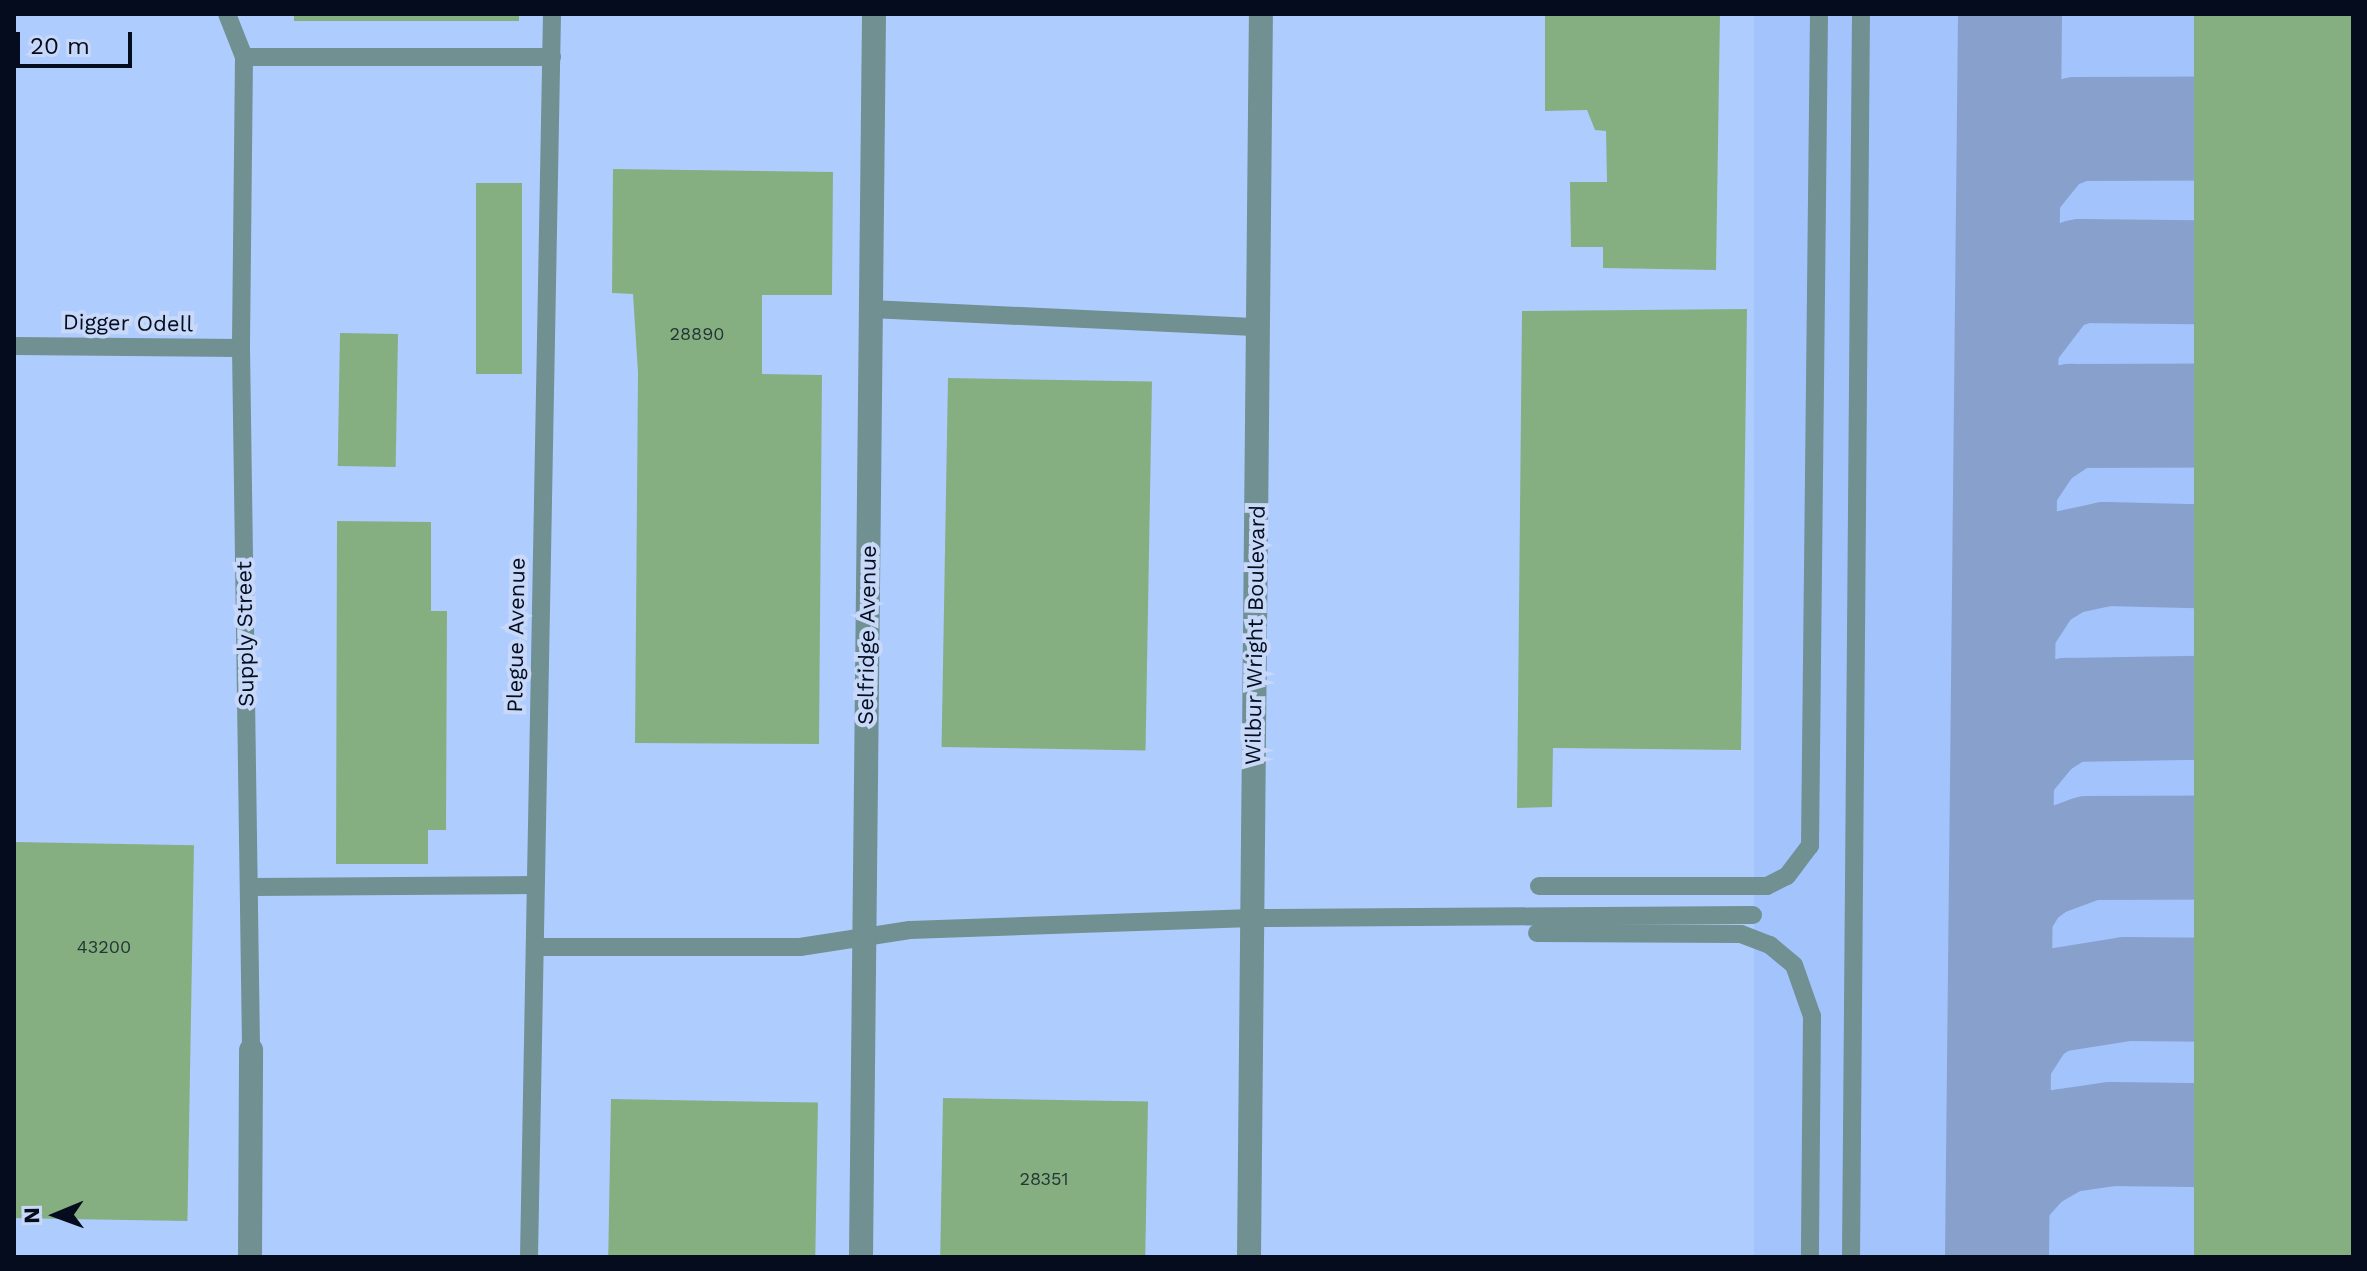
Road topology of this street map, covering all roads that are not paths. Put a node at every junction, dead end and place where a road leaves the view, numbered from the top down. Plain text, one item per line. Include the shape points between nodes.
1 (227, 14) edge
2 (552, 14) edge
3 (874, 14) edge
4 (1261, 14) edge
5 (1819, 14) edge
6 (1861, 14) edge
7 (244, 57) junction
8 (552, 57) junction
9 (871, 309) junction
10 (1259, 327) junction
11 (14, 346) edge
12 (241, 348) junction
13 (535, 885) junction
14 (1539, 886) dead end
15 (249, 887) junction
16 (1753, 915) dead end
17 (1252, 918) junction
18 (1537, 933) dead end
19 (864, 938) junction
20 (535, 947) junction
21 (251, 1050) joint
22 (250, 1257) edge
23 (529, 1257) edge
24 (861, 1257) edge
25 (1249, 1257) edge
26 (1810, 1257) edge
27 (1851, 1257) edge

1 - 7 lane, Supply Street
2 - 8 lane, Plegue Avenue
3 - 9 street, Selfridge Avenue
4 - 10 street, Wilbur Wright Boulevard
5 - 14 lane via 1810,846 1787,876 1767,886
6 - 27 lane
7 - 8 lane
7 - 12 lane, Supply Street
8 - 13 lane, Plegue Avenue
9 - 10 lane
9 - 19 street, Selfridge Avenue
10 - 17 street, Wilbur Wright Boulevard
11 - 12 lane, Digger Odell
12 - 15 lane, Supply Street
13 - 15 lane
13 - 20 lane, Plegue Avenue
15 - 21 lane, Supply Street
16 - 17 lane
17 - 19 lane via 910,930
17 - 25 street, Wilbur Wright Boulevard
18 - 26 lane via 1741,934 1770,945 1794,965 1812,1016
19 - 20 lane via 800,947
19 - 24 street, Selfridge Avenue
20 - 23 lane, Plegue Avenue
21 - 22 street, Supply Street

